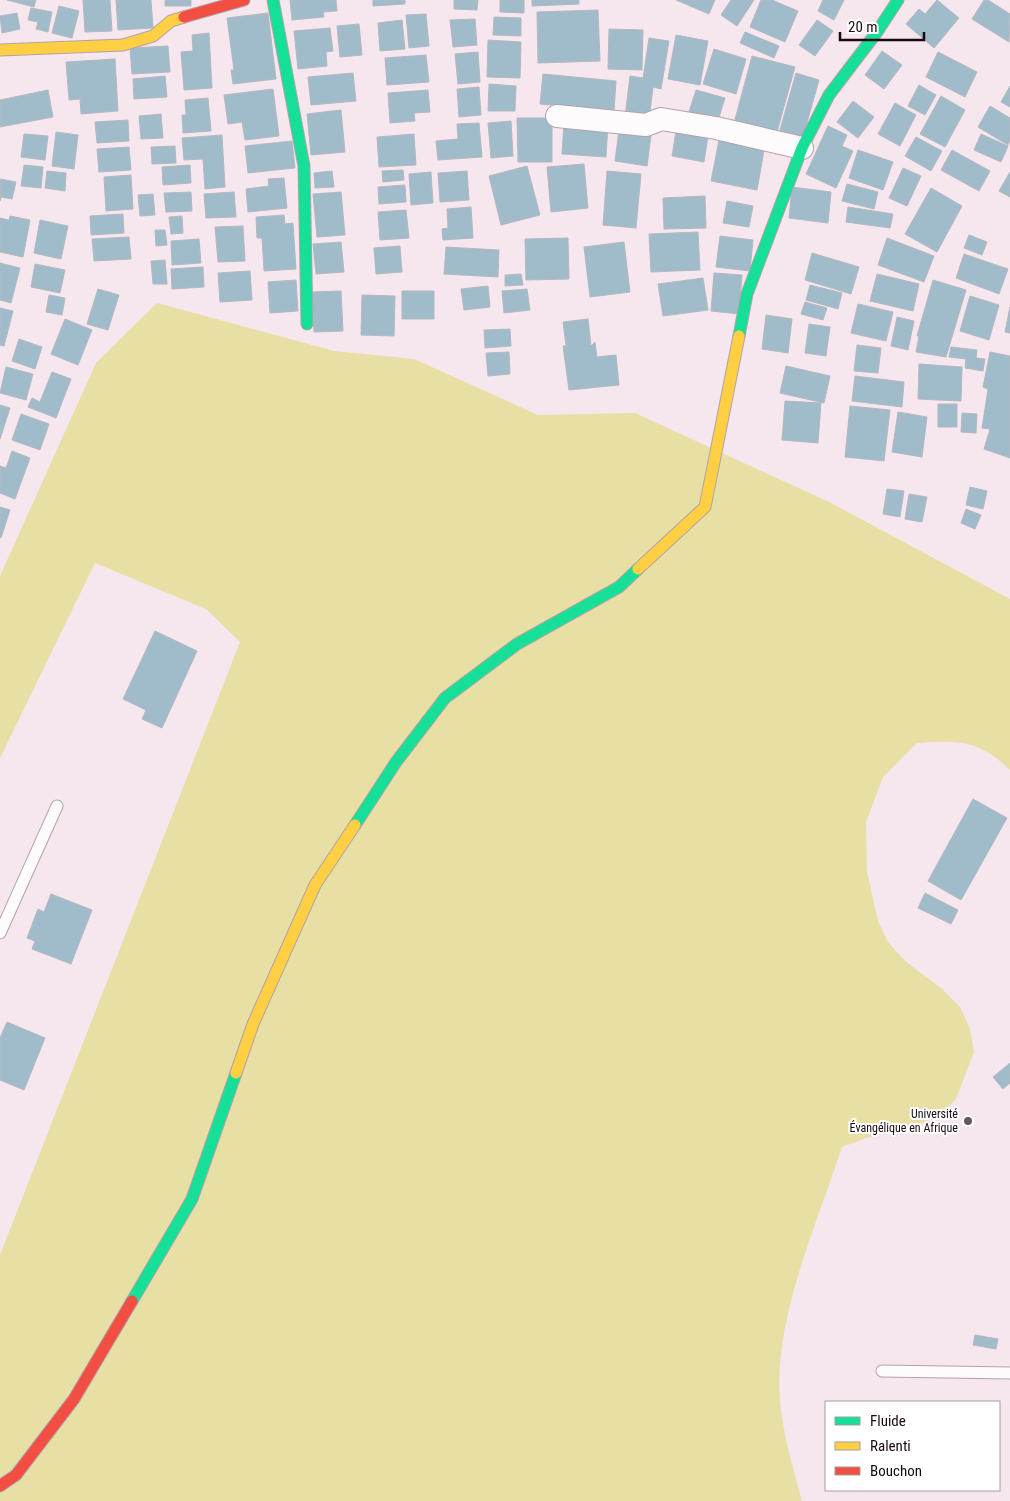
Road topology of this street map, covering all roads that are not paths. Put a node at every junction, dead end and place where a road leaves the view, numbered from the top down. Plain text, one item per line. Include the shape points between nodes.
1 (244, 0) edge
2 (273, 0) edge
3 (898, 0) edge
4 (0, 50) edge
5 (557, 116) dead end
6 (802, 148) junction
7 (307, 324) dead end
8 (56, 806) dead end
9 (0, 933) edge
10 (882, 1371) dead end
11 (1010, 1373) edge
12 (0, 1486) edge

1 - 4 street via 171,21 153,36 123,45
2 - 7 street via 304,166
3 - 6 street via 829,95
5 - 6 street via 646,125 661,118
6 - 12 street via 747,294 705,506 619,587 517,644 445,698 396,762 315,885 253,1024 192,1199 74,1399 16,1475
8 - 9 lane
10 - 11 lane

